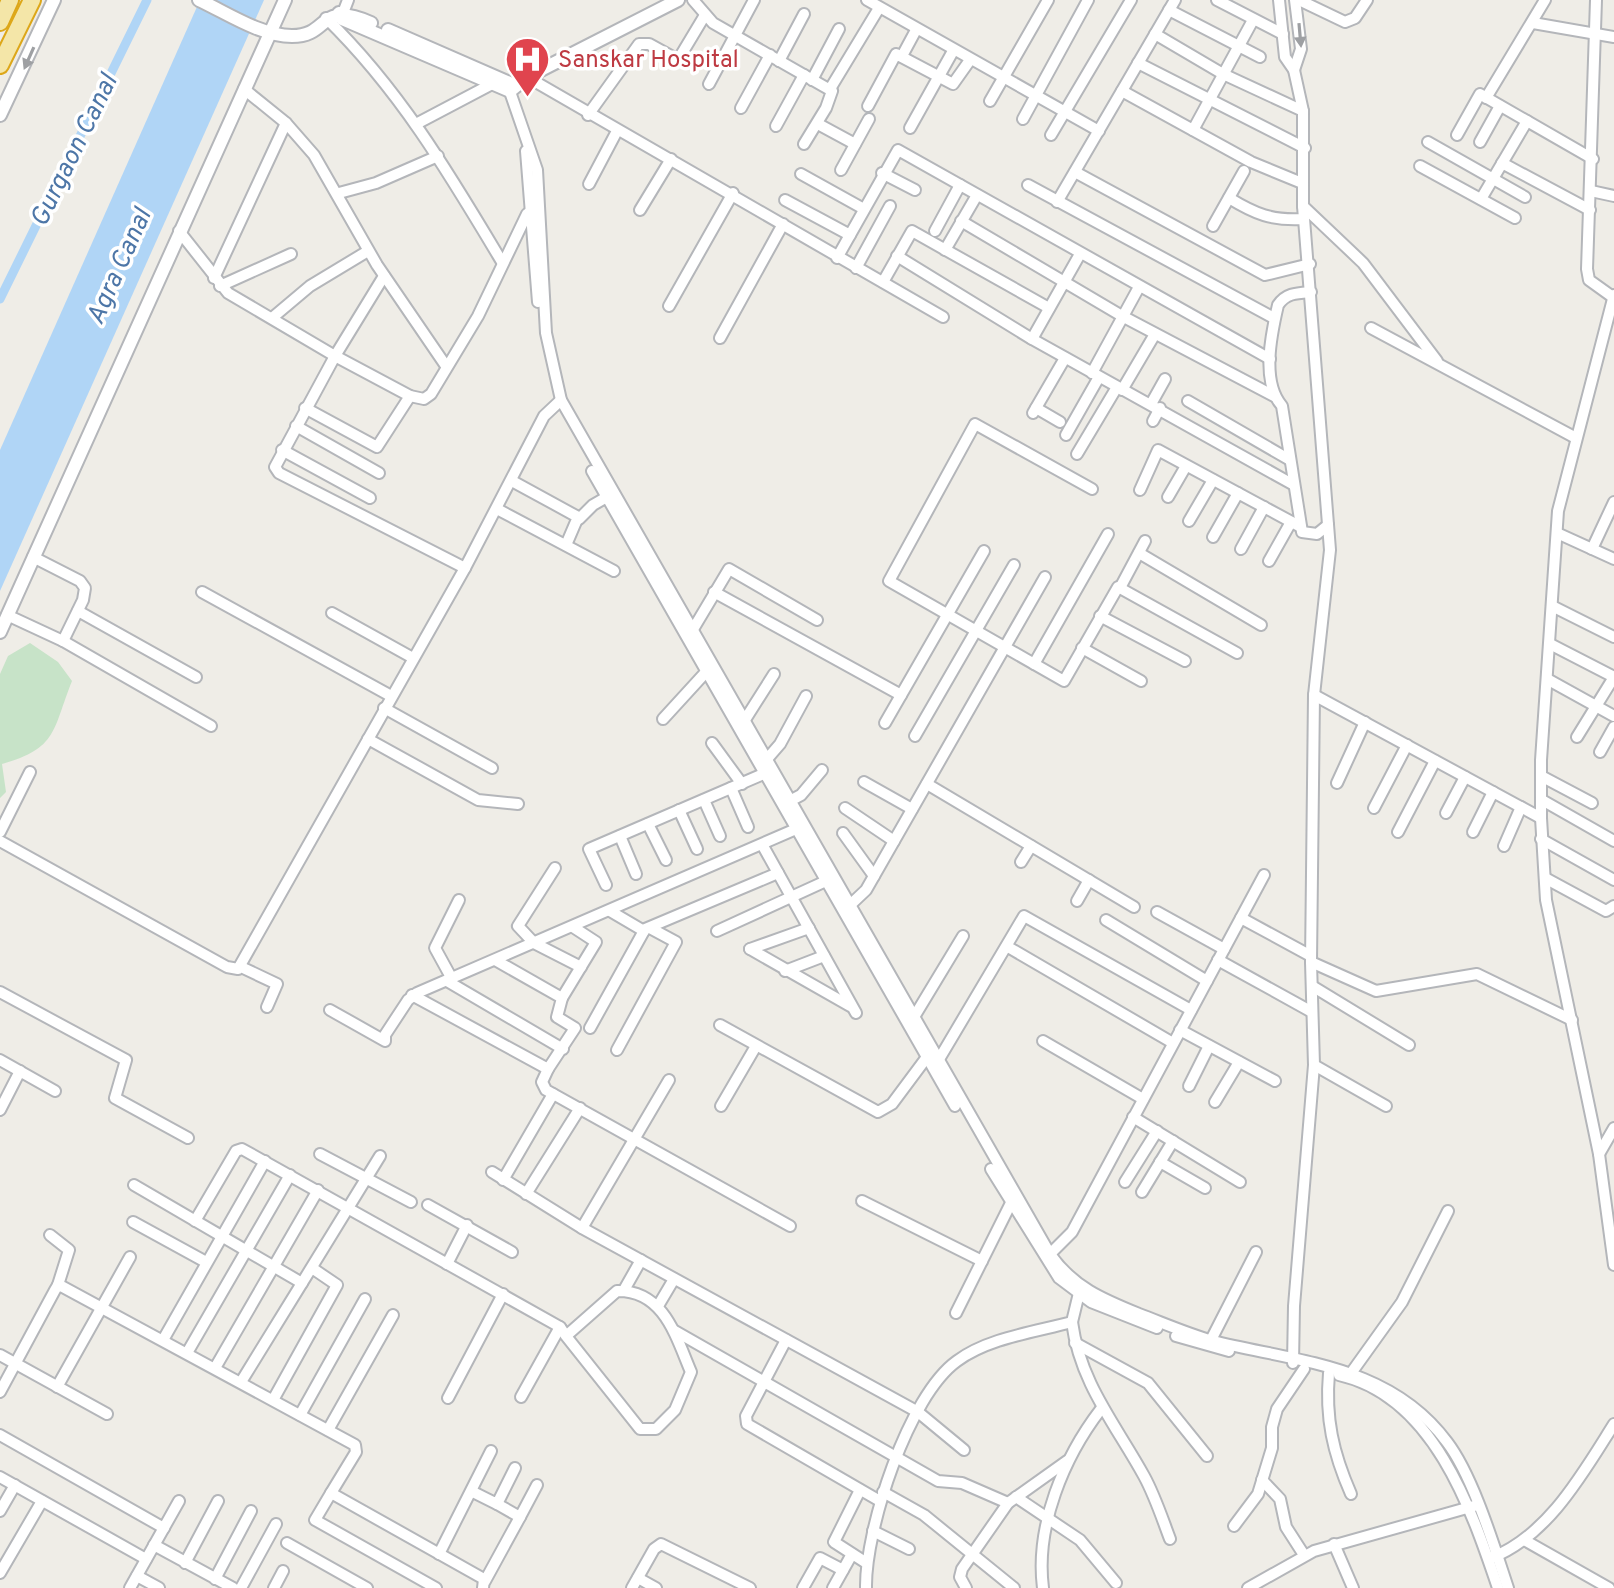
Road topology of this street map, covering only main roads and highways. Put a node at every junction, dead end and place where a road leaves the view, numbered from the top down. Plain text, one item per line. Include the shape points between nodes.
1 (10, 0) edge
2 (32, 0) edge
3 (0, 22) edge
4 (0, 65) edge

1 - 3 highway
2 - 4 highway

